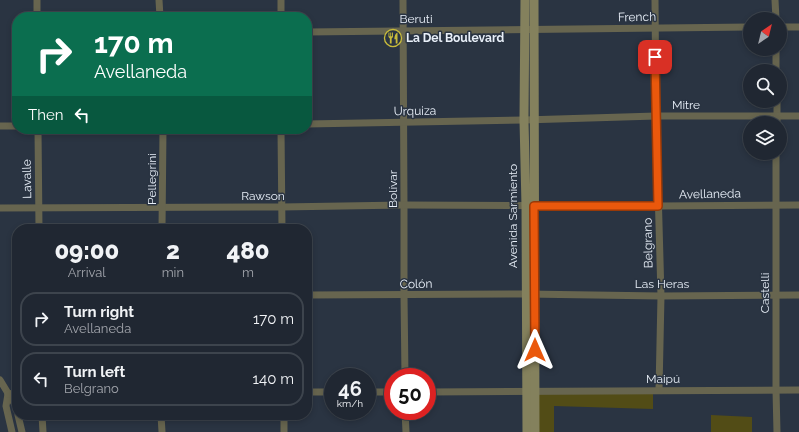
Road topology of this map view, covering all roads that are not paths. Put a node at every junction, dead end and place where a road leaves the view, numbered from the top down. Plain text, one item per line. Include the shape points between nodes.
1 (37, 0) edge
2 (159, 0) edge
3 (281, 0) edge
4 (403, 0) edge
5 (525, 0) edge
6 (534, 0) edge
7 (655, 0) edge
8 (776, 0) edge
9 (37, 12) edge
10 (160, 12) edge
11 (281, 12) edge
12 (776, 12) edge
13 (743, 27) edge
14 (787, 27) edge
15 (799, 27) edge
16 (655, 28) junction
17 (403, 30) junction
18 (529, 30) junction
19 (312, 32) edge
20 (656, 116) junction
21 (799, 116) edge
22 (787, 118) edge
23 (534, 119) junction
24 (743, 119) edge
25 (524, 120) junction
26 (404, 123) junction
27 (312, 124) edge
28 (0, 126) edge
29 (12, 126) edge
30 (38, 134) edge
31 (163, 134) edge
32 (281, 134) edge
33 (776, 160) edge
34 (404, 205) junction
35 (776, 205) junction
36 (799, 205) edge
37 (530, 206) junction
38 (658, 206) junction
39 (281, 207) junction
40 (0, 208) edge
41 (38, 208) junction
42 (163, 208) junction
43 (39, 224) edge
44 (162, 224) edge
45 (282, 224) edge
46 (530, 294) junction
47 (312, 295) edge
48 (404, 295) junction
49 (661, 296) junction
50 (776, 296) junction
51 (799, 296) edge
52 (405, 368) edge
53 (0, 380) edge
54 (659, 390) junction
55 (776, 390) junction
56 (799, 390) edge
57 (312, 392) edge
58 (324, 392) edge
59 (436, 392) edge
60 (531, 392) junction
61 (8, 394) junction
62 (12, 394) edge
63 (12, 400) edge
64 (19, 420) edge
65 (42, 420) edge
66 (161, 420) edge
67 (284, 420) edge
68 (405, 420) edge
69 (12, 432) edge
70 (22, 432) edge
71 (43, 432) edge
72 (162, 432) edge
73 (284, 432) edge
74 (406, 432) edge
75 (527, 432) edge
76 (535, 432) edge
77 (777, 432) edge

1 - 9 street
2 - 10 street
3 - 11 street
4 - 17 street, Bolívar
5 - 18 main road, Avenida Sarmiento
6 - 18 main road, Avenida Sarmiento
7 - 16 street, Belgrano
8 - 12 street
13 - 16 street, French
14 - 15 street
16 - 18 street, French
16 - 20 street, Belgrano
17 - 18 street, Beruti
17 - 19 street, Beruti
17 - 26 street, Bolívar
18 - 23 main road, Avenida Sarmiento
18 - 25 main road, Avenida Sarmiento
20 - 23 street, Mitre
20 - 24 street, Mitre
20 - 38 street, Belgrano
21 - 22 street, Mitre
23 - 25 street, Mitre
23 - 37 main road, Avenida Sarmiento
25 - 26 street, Urquiza
25 - 37 main road, Avenida Sarmiento
26 - 27 street, Urquiza
26 - 34 street, Bolívar
28 - 29 street
30 - 41 street, Lavalle
31 - 42 street, Pellegrini
32 - 39 street
33 - 35 street, Castelli
34 - 37 street, Rawson
34 - 39 street, Rawson
34 - 48 street, Bolívar
35 - 36 street, Avellaneda
35 - 38 street, Avellaneda
35 - 50 street, Castelli
37 - 38 street, Avellaneda
37 - 46 main road, Avenida Sarmiento
38 - 49 street, Belgrano
39 - 42 street, Rawson
39 - 45 street
40 - 41 street, Rawson
41 - 42 street, Rawson
41 - 43 street, Lavalle
42 - 44 street, Pellegrini
46 - 48 street, Colón
46 - 49 street, Las Heras
46 - 60 main road, Avenida Sarmiento
47 - 48 street, Colón
48 - 52 street, Bolívar
49 - 50 street, Las Heras
49 - 54 street, Belgrano
50 - 51 street, Las Heras
50 - 55 street, Castelli
53 - 61 street
54 - 55 street, Maipú
54 - 60 street, Maipú
55 - 56 street, Maipú
55 - 77 street, Castelli
57 - 58 street
59 - 60 street, Maipú
60 - 75 main road, Avenida Sarmiento
60 - 76 main road, Avenida Sarmiento
61 - 62 street
61 - 63 street
61 - 69 street via 6,406
64 - 70 street
65 - 71 street
66 - 72 street
67 - 73 street
68 - 74 street

